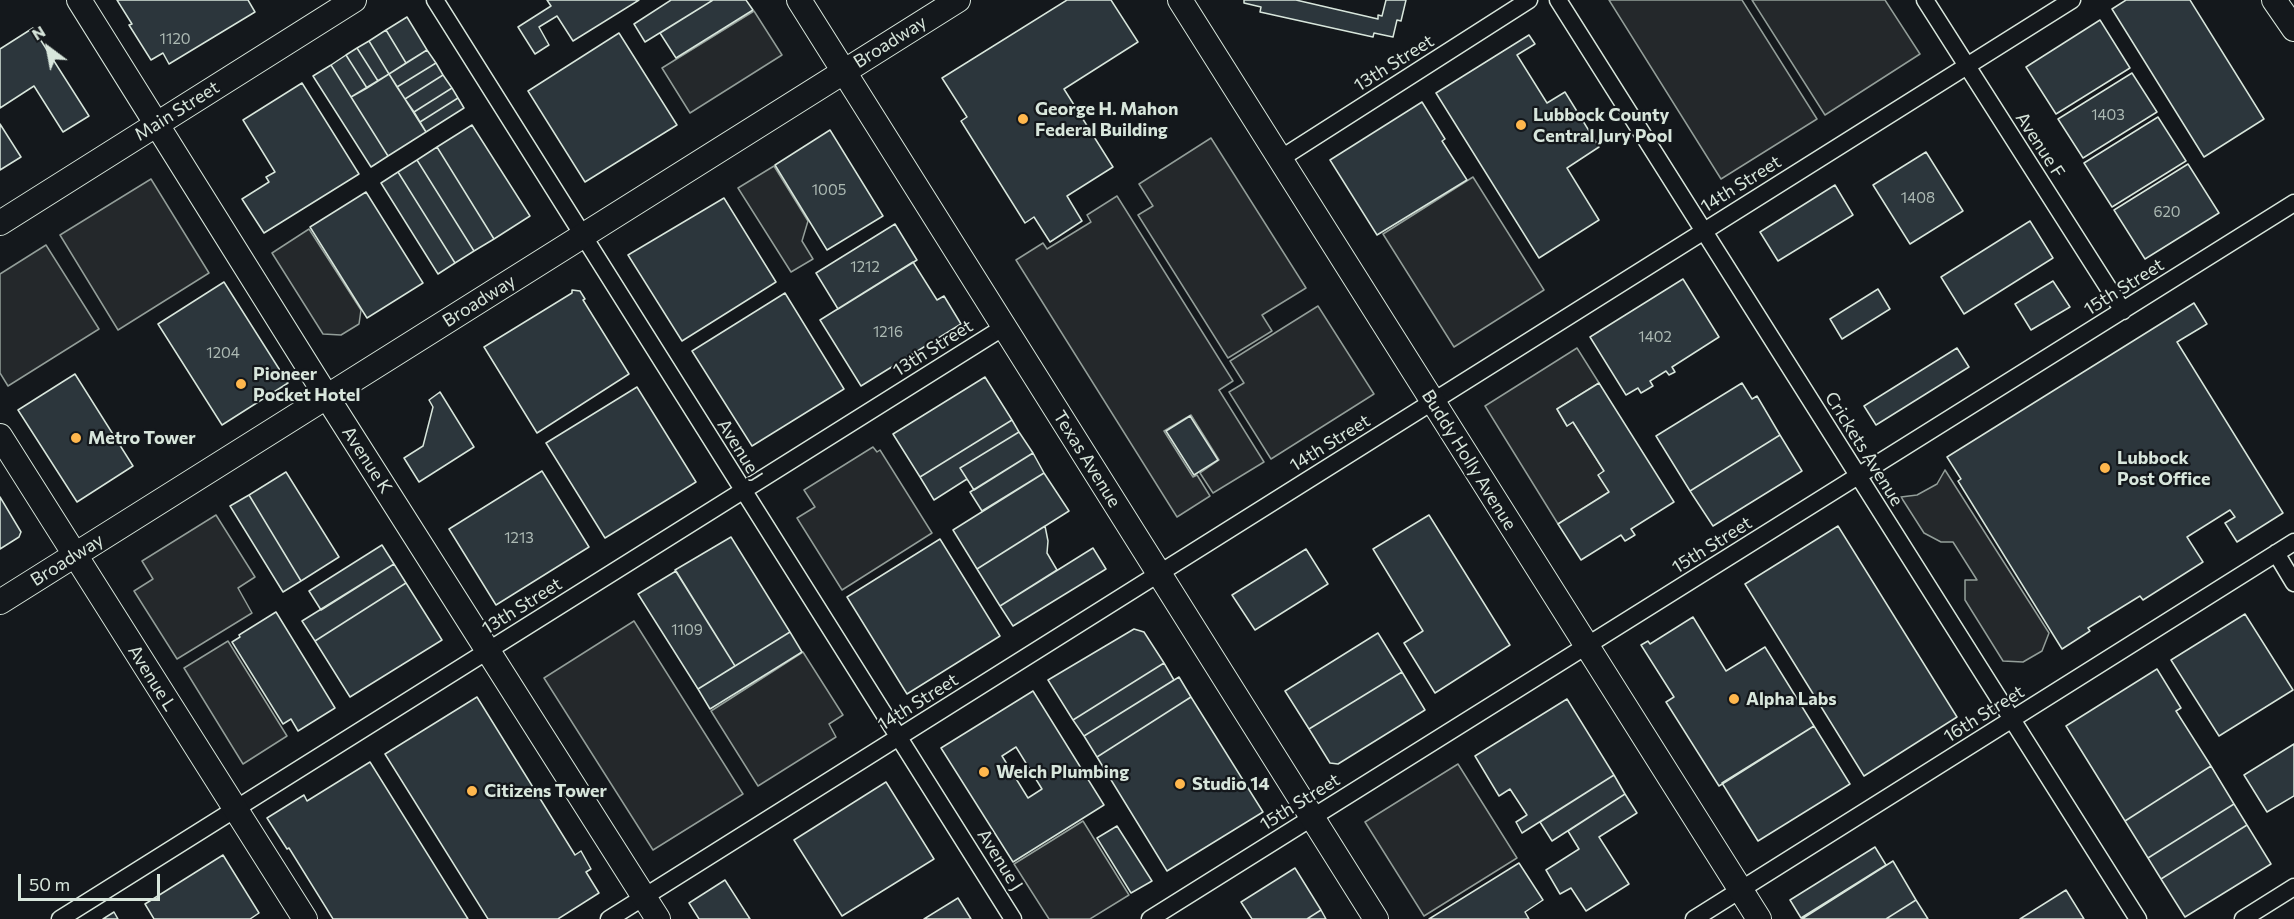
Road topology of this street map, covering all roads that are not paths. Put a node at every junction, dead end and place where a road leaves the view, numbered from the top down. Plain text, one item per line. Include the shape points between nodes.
1 (79, 0) edge
2 (354, 0) edge
3 (435, 0) edge
4 (799, 0) edge
5 (958, 0) edge
6 (1180, 0) edge
7 (1529, 0) edge
8 (1558, 0) edge
9 (1925, 0) edge
10 (2072, 0) edge
11 (2274, 0) edge
12 (2294, 29) edge
13 (1966, 66) junction
14 (844, 72) junction
15 (157, 124) junction
16 (1280, 159) junction
17 (2294, 203) edge
18 (0, 223) edge
19 (1704, 231) junction
20 (583, 236) junction
21 (2123, 310) junction
22 (1004, 327) junction
23 (327, 397) junction
24 (1432, 402) junction
25 (0, 436) edge
26 (1858, 476) junction
27 (743, 490) junction
28 (2294, 542) edge
29 (2276, 553) junction
30 (75, 555) junction
31 (1159, 574) junction
32 (2294, 583) edge
33 (0, 602) edge
34 (1586, 646) junction
35 (489, 650) junction
36 (2012, 719) junction
37 (899, 737) junction
38 (236, 808) junction
39 (1312, 818) junction
40 (2294, 887) edge
41 (1740, 890) junction
42 (644, 897) junction
43 (60, 919) edge
44 (305, 919) edge
45 (609, 919) edge
46 (658, 919) edge
47 (1013, 919) edge
48 (1150, 919) edge
49 (1376, 919) edge
50 (1694, 919) edge
51 (1759, 919) edge
52 (2138, 919) edge
53 (2243, 919) edge

1 - 15 main road, Avenue K
2 - 15 main road, Main Street
3 - 20 street, Avenue J
4 - 14 main road, Texas Avenue
5 - 14 main road, Broadway
6 - 16 main road, Buddy Holly Avenue
7 - 16 street, 13th Street
8 - 19 street, Crickets Avenue
9 - 13 street, Avenue F
10 - 13 street, 14th Street
11 - 12 main road
13 - 19 street, 14th Street
13 - 21 street, Avenue F
14 - 20 main road, Broadway
14 - 22 main road, Texas Avenue
15 - 18 main road, Main Street
15 - 23 main road, Avenue K
16 - 24 main road, Buddy Holly Avenue
17 - 21 street, 15th Street
19 - 24 street, 14th Street
19 - 26 street, Crickets Avenue
20 - 23 main road, Broadway
20 - 27 street, Avenue J
21 - 26 street, 15th Street
22 - 27 street, 13th Street
22 - 31 main road, Texas Avenue
23 - 30 main road, Broadway
23 - 35 main road, Avenue K
24 - 31 street, 14th Street
24 - 34 main road, Buddy Holly Avenue
25 - 30 main road, Avenue L
26 - 34 street, 15th Street
26 - 36 street, Crickets Avenue
27 - 35 street, 13th Street
27 - 37 street, Avenue J
28 - 29 street, 16th Street
29 - 32 street
29 - 36 street, 16th Street
30 - 33 main road, Broadway
30 - 38 main road, Avenue L
31 - 37 street, 14th Street
31 - 39 main road, Texas Avenue
34 - 39 street, 15th Street
34 - 41 main road, Buddy Holly Avenue
35 - 38 street, 13th Street
35 - 42 main road, Avenue K
36 - 41 street, 16th Street
36 - 52 street, Crickets Avenue
37 - 42 street, 14th Street
37 - 47 street, Avenue J
38 - 43 street, 13th Street
38 - 44 main road, Avenue L
39 - 48 street, 15th Street
39 - 49 main road, Texas Avenue
40 - 53 street
41 - 50 street, 16th Street
41 - 51 main road, Buddy Holly Avenue
42 - 45 street, 14th Street
42 - 46 main road, Avenue K

